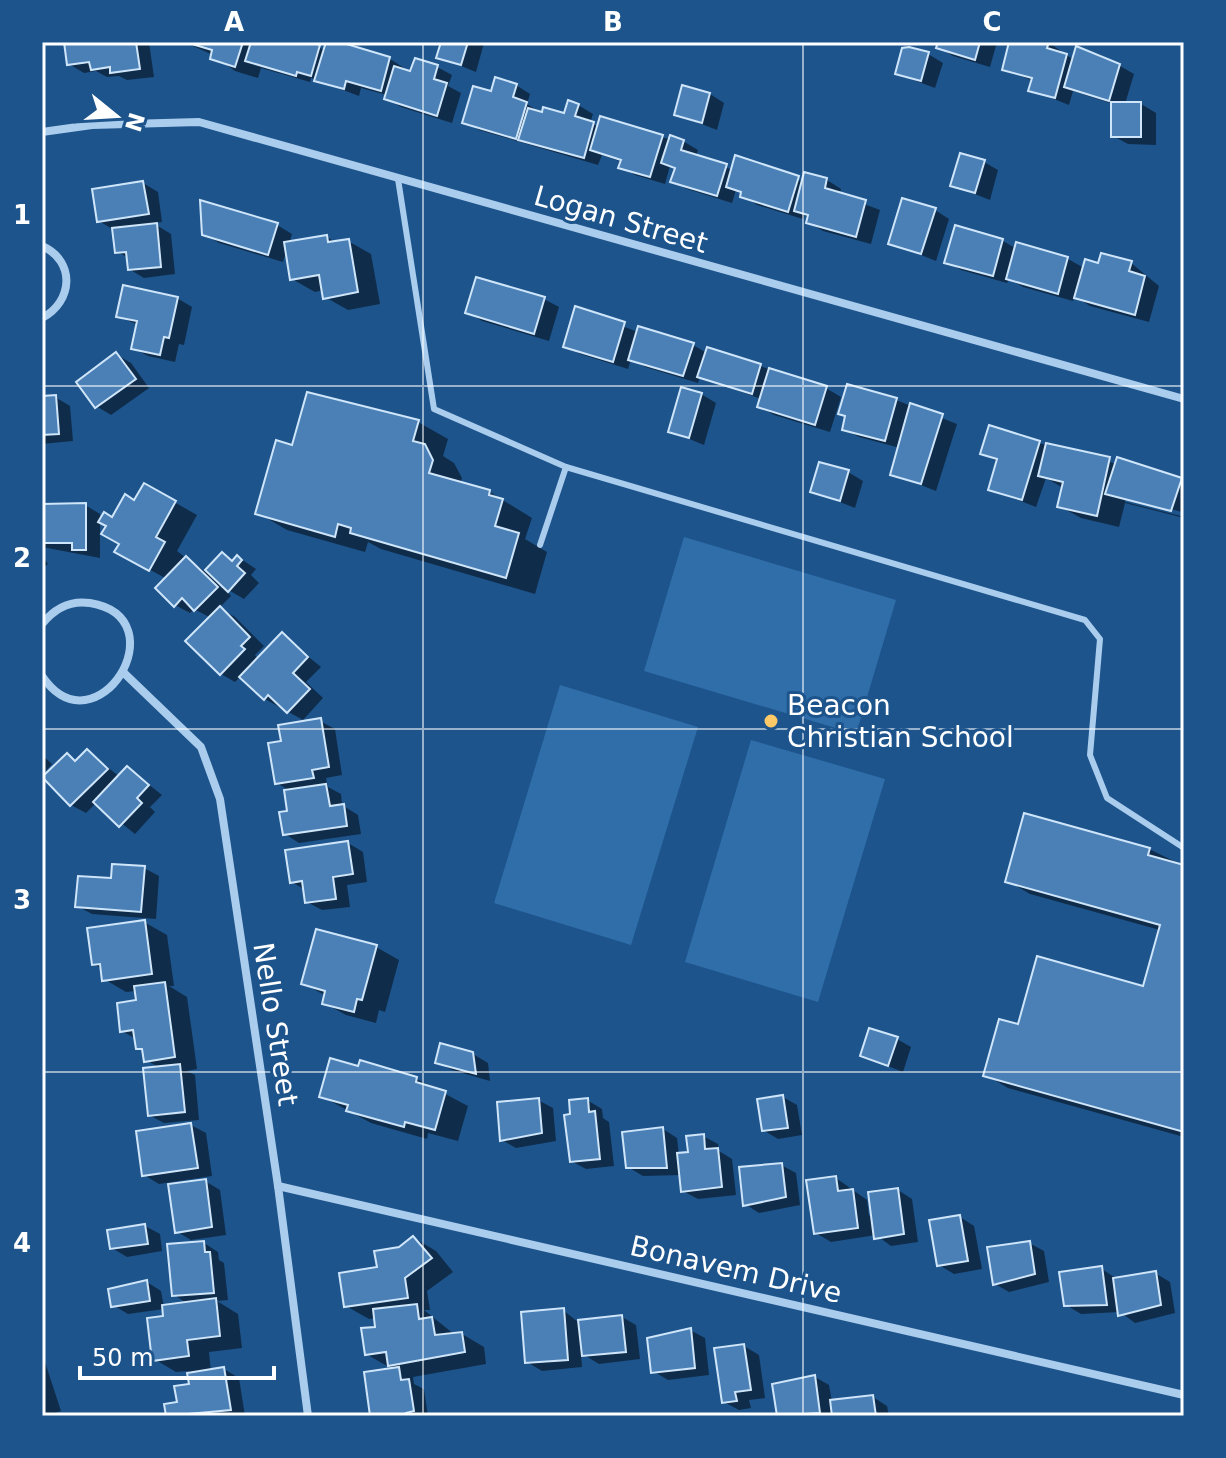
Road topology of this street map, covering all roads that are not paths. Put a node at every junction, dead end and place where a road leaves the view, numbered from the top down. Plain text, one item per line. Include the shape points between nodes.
1 (42, 132) edge
2 (398, 179) junction
3 (42, 246) edge
4 (42, 318) edge
5 (1184, 399) edge
6 (566, 467) junction
7 (540, 545) dead end
8 (42, 624) edge
9 (124, 673) junction
10 (42, 676) edge
11 (1184, 848) edge
12 (278, 1186) junction
13 (1184, 1395) edge
14 (308, 1416) edge

1 - 2 street, Logan Street via 199,122
2 - 5 street, Logan Street
2 - 6 lane via 434,409
3 - 4 street via 56,254 67,276 63,300
6 - 7 lane
6 - 11 lane via 1085,620 1100,639 1090,755 1107,798
8 - 9 street via 65,605 81,602 112,613 129,641
9 - 10 street via 103,694 88,698 59,693
9 - 12 street, Nello Street via 201,747 220,799
12 - 13 street, Bonavem Drive
12 - 14 street, Nello Street

